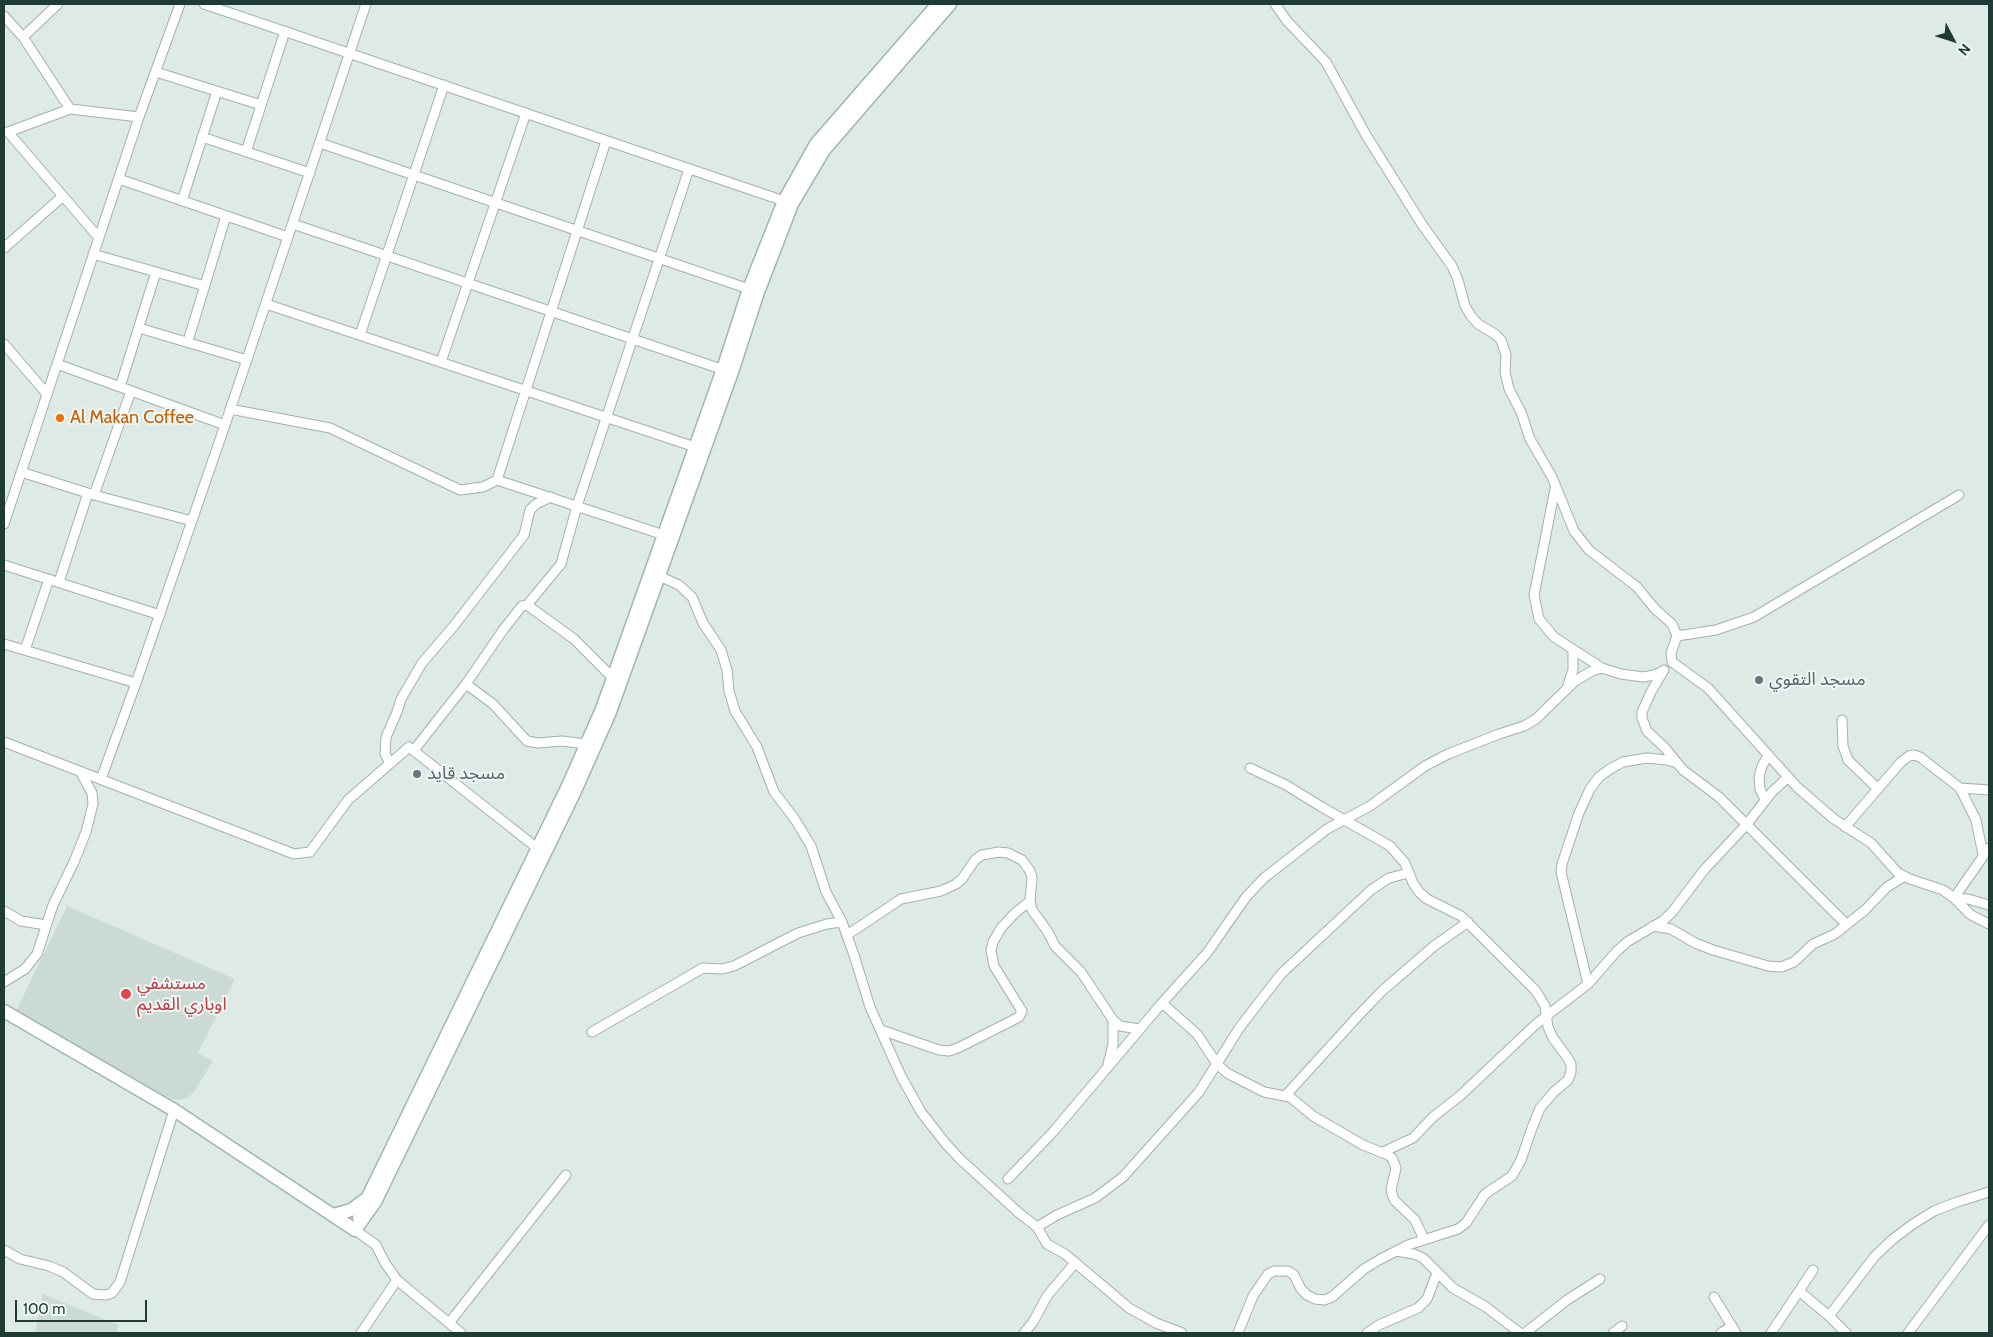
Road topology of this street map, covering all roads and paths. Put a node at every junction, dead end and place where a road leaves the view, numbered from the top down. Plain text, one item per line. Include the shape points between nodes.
1 (58, 4) edge
2 (180, 4) edge
3 (204, 4) edge
4 (366, 4) edge
5 (938, 4) edge
6 (950, 4) edge
7 (1275, 4) edge
8 (4, 16) edge
9 (286, 31) junction
10 (23, 37) junction
11 (350, 53) junction
12 (156, 72) junction
13 (444, 85) junction
14 (217, 91) junction
15 (261, 105) junction
16 (70, 109) junction
17 (526, 113) junction
18 (139, 117) junction
19 (5, 132) edge
20 (202, 137) junction
21 (606, 141) junction
22 (320, 143) junction
23 (246, 152) junction
24 (689, 169) junction
25 (310, 173) junction
26 (414, 175) junction
27 (119, 179) junction
28 (63, 196) junction
29 (182, 200) junction
30 (788, 202) junction
31 (496, 203) junction
32 (226, 216) junction
33 (293, 224) junction
34 (577, 230) junction
35 (288, 237) junction
36 (99, 238) junction
37 (4, 248) edge
38 (93, 254) junction
39 (386, 256) junction
40 (659, 258) junction
41 (156, 272) junction
42 (468, 283) junction
43 (205, 286) junction
44 (750, 289) junction
45 (266, 304) junction
46 (551, 311) junction
47 (139, 328) junction
48 (360, 335) junction
49 (633, 339) junction
50 (188, 341) junction
51 (4, 344) edge
52 (247, 360) junction
53 (441, 362) junction
54 (57, 364) junction
55 (728, 371) junction
56 (120, 387) junction
57 (526, 390) junction
58 (131, 391) junction
59 (47, 394) junction
60 (230, 409) junction
61 (607, 417) junction
62 (225, 425) junction
63 (696, 447) junction
64 (21, 472) junction
65 (497, 480) junction
66 (1556, 488) junction
67 (91, 494) junction
68 (1959, 496) dead end
69 (551, 497) junction
70 (7, 503) edge
71 (577, 506) junction
72 (192, 521) junction
73 (4, 524) edge
74 (664, 535) junction
75 (4, 565) edge
76 (659, 576) junction
77 (49, 579) junction
78 (59, 582) junction
79 (527, 605) junction
80 (160, 615) junction
81 (1677, 636) junction
82 (4, 644) edge
83 (25, 650) junction
84 (1574, 651) junction
85 (1672, 662) junction
86 (1602, 668) junction
87 (1664, 670) junction
88 (612, 678) junction
89 (136, 683) junction
90 (466, 684) junction
91 (1567, 688) junction
92 (1842, 720) dead end
93 (4, 742) edge
94 (586, 744) junction
95 (414, 750) junction
96 (1768, 756) junction
97 (390, 763) junction
98 (1677, 763) junction
99 (1250, 768) dead end
100 (81, 772) junction
101 (1788, 778) junction
102 (101, 779) junction
103 (1960, 788) junction
104 (1878, 789) junction
105 (1989, 790) edge
106 (1765, 800) junction
107 (1344, 818) junction
108 (1746, 825) junction
109 (1845, 827) junction
110 (537, 848) junction
111 (1986, 852) edge
112 (1409, 874) junction
113 (1903, 877) junction
114 (1954, 898) junction
115 (1030, 902) junction
116 (1987, 903) edge
117 (4, 911) edge
118 (842, 922) junction
119 (1468, 922) junction
120 (1846, 924) junction
121 (1989, 924) edge
122 (46, 925) junction
123 (1653, 926) junction
124 (847, 935) junction
125 (4, 982) edge
126 (1588, 984) junction
127 (1162, 1003) junction
128 (4, 1011) edge
129 (1546, 1015) junction
130 (1113, 1020) junction
131 (1139, 1029) junction
132 (881, 1030) junction
133 (592, 1032) dead end
134 (1217, 1064) junction
135 (1106, 1070) junction
136 (1286, 1095) junction
137 (174, 1110) junction
138 (1383, 1152) junction
139 (566, 1175) dead end
140 (1008, 1179) dead end
141 (1989, 1192) edge
142 (367, 1199) junction
143 (333, 1214) junction
144 (1989, 1225) edge
145 (1036, 1227) junction
146 (356, 1230) junction
147 (1424, 1239) junction
148 (4, 1250) edge
149 (1395, 1251) junction
150 (1075, 1263) junction
151 (1813, 1270) dead end
152 (1437, 1273) junction
153 (1600, 1279) dead end
154 (396, 1280) junction
155 (1799, 1291) junction
156 (1714, 1297) dead end
157 (1829, 1316) junction
158 (450, 1323) junction
159 (1622, 1326) dead end
160 (1734, 1330) edge
161 (361, 1333) edge
162 (461, 1333) edge
163 (1024, 1333) edge
164 (1182, 1333) edge
165 (1238, 1333) edge
166 (1368, 1333) edge
167 (1520, 1333) edge
168 (1524, 1333) edge
169 (1613, 1333) edge
170 (1721, 1333) edge
171 (1771, 1333) edge
172 (1846, 1333) edge
173 (1908, 1333) edge

1 - 10 street
2 - 12 street
3 - 9 street
4 - 11 street
5 - 30 street via 816,144
6 - 30 street via 824,150
7 - 66 street via 1332,71 1366,135 1418,219 1452,266 1471,316 1500,340 1506,355 1509,389
8 - 10 street
9 - 11 street
9 - 15 street
10 - 16 street
11 - 13 street
11 - 22 street
12 - 14 street
12 - 18 street
13 - 17 street
13 - 26 street
14 - 15 street
14 - 20 street
15 - 23 street
16 - 18 street
16 - 19 street
17 - 21 street
17 - 31 street
18 - 27 street
19 - 28 street
20 - 23 street
20 - 29 street
21 - 24 street
21 - 34 street
22 - 25 street
22 - 26 street
23 - 25 street
24 - 30 street
24 - 40 street
25 - 33 street
26 - 31 street
26 - 39 street
27 - 29 street
27 - 36 street
28 - 36 street
28 - 37 street
29 - 32 street
30 - 44 street
30 - 55 street
31 - 34 street
31 - 42 street
32 - 35 street
32 - 43 street
33 - 35 street
33 - 39 street
34 - 40 street
34 - 46 street
35 - 45 street
36 - 38 street
38 - 41 street
38 - 54 street
39 - 42 street
39 - 48 street
40 - 44 street
40 - 49 street
41 - 43 street
41 - 47 street
42 - 46 street
42 - 53 street
43 - 50 street
44 - 55 street
45 - 48 street
45 - 52 street
46 - 49 street
46 - 57 street
47 - 50 street
47 - 56 street
48 - 53 street
49 - 55 street
49 - 61 street
50 - 52 street
51 - 59 street
52 - 60 street
53 - 57 street
54 - 56 street
54 - 59 street
55 - 63 street
55 - 76 street
56 - 58 street
57 - 61 street
57 - 65 street
58 - 62 street
58 - 67 street
59 - 64 street
60 - 62 street
60 - 65 street via 330,428 460,490 483,487
61 - 63 street
61 - 71 street
62 - 72 street
63 - 74 street
64 - 67 street
64 - 70 street
65 - 69 street
66 - 81 street via 1568,520 1581,541 1637,586 1672,624
66 - 84 street via 1535,584 1535,608 1545,629
67 - 72 street
67 - 78 street
68 - 81 street via 1754,617 1716,630
69 - 71 street
69 - 97 street via 530,510 524,535 422,663 401,700 386,737 385,754
70 - 73 street
71 - 74 street
71 - 79 street via 561,564
72 - 80 street
74 - 88 street
75 - 77 street
76 - 118 street via 680,585 696,605 725,660 735,711 757,747 774,792 811,846 826,892
76 - 146 street via 610,712 575,792 376,1202
77 - 78 street
77 - 83 street
78 - 80 street
79 - 88 street via 577,641
79 - 90 street via 522,606 503,630
80 - 89 street
81 - 85 street via 1671,653
82 - 83 street
83 - 89 street
84 - 86 street
84 - 91 street via 1574,670
85 - 87 street
85 - 96 street via 1708,688
86 - 87 street via 1642,677
86 - 91 street via 1583,675
87 - 98 street via 1646,701 1642,718 1647,731
88 - 94 street
89 - 102 street
90 - 94 street via 493,704 527,741
90 - 95 street
91 - 107 street via 1536,719 1524,726 1436,759 1370,806
92 - 104 street via 1843,746 1848,760
93 - 100 street
94 - 110 street
95 - 97 street via 409,747
95 - 110 street
96 - 101 street
96 - 106 street via 1760,777 1760,789
97 - 102 street via 348,800 310,852 294,854
98 - 108 street via 1719,797
98 - 126 street via 1647,758 1623,762 1610,769 1590,788 1579,813 1562,872
99 - 107 street
100 - 102 street
100 - 122 street via 92,793 91,816
101 - 106 street
101 - 109 street
103 - 104 street via 1914,755 1904,758
103 - 105 street
103 - 111 street via 1976,820
104 - 109 street
106 - 108 street
107 - 112 street via 1390,846 1402,858
107 - 127 street via 1255,887 1207,953
108 - 120 street
108 - 123 street via 1704,870 1673,911
109 - 113 street via 1872,844 1892,869
110 - 142 street
111 - 114 street
112 - 119 street via 1427,899
112 - 134 street via 1380,883 1296,958 1253,1008
113 - 114 street via 1943,890
113 - 120 street
114 - 116 street
114 - 121 street via 1971,915
115 - 124 street via 1032,878 1027,865 1008,853 991,852 975,860 956,884 941,891 901,899
115 - 130 street via 1055,946 1081,972
115 - 132 street via 1001,928 991,950 994,966 1022,1011 1019,1017 949,1051
117 - 122 street via 21,921
118 - 124 street
118 - 133 street via 798,933 734,966 703,968
119 - 129 street via 1536,991
119 - 136 street via 1434,946 1382,991
120 - 123 street via 1835,934 1813,944 1794,962 1775,967 1713,950 1671,929
122 - 125 street via 32,962
123 - 126 street via 1616,952
124 - 132 street via 870,1007
126 - 129 street
127 - 131 street
127 - 134 street via 1197,1034
128 - 137 street
129 - 138 street via 1412,1138
129 - 147 street via 1553,1038 1571,1064 1568,1080 1540,1108 1512,1176 1484,1194 1466,1222 1458,1228
130 - 131 street via 1120,1026
130 - 135 street via 1113,1045
131 - 135 street
132 - 145 street via 911,1094 933,1128 960,1159
134 - 136 street via 1251,1087
134 - 145 street via 1199,1092 1123,1177 1095,1198
135 - 140 street via 1054,1132
136 - 138 street via 1321,1121 1363,1145
137 - 143 street
137 - 148 street via 120,1282 112,1293 106,1296 93,1294 63,1272 30,1263
138 - 147 street via 1394,1163 1391,1190 1394,1200 1415,1220
139 - 158 street
141 - 157 street via 1934,1211 1912,1224 1875,1256
142 - 143 street via 352,1210
142 - 146 street
143 - 146 street
144 - 173 street
145 - 150 street via 1047,1244
146 - 154 street via 376,1245
147 - 149 street
149 - 152 street via 1423,1258
149 - 165 street via 1364,1269 1332,1297 1324,1300 1307,1295 1294,1274 1274,1270 1253,1296
150 - 163 street via 1046,1296
150 - 164 street via 1129,1308 1156,1324
151 - 155 street
152 - 166 street via 1423,1304
152 - 167 street via 1453,1288 1486,1307
153 - 168 street
154 - 158 street
154 - 161 street
155 - 157 street
155 - 171 street
156 - 160 street
157 - 172 street
158 - 162 street
159 - 169 street
160 - 170 street

